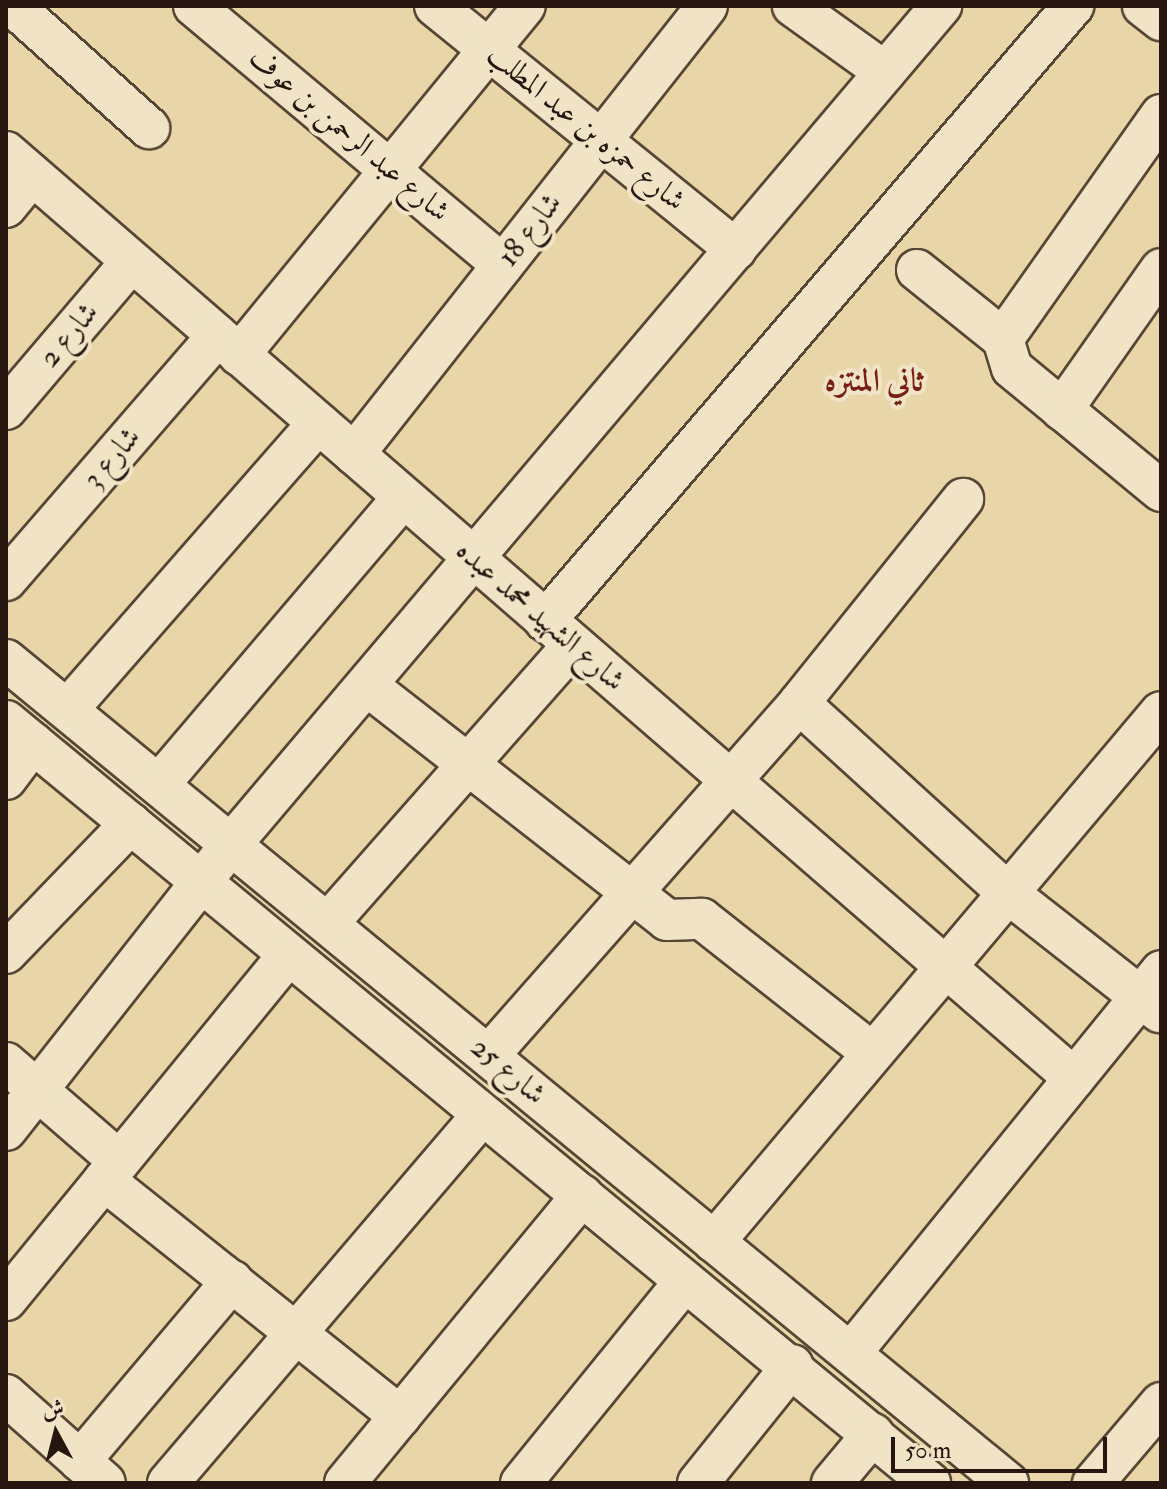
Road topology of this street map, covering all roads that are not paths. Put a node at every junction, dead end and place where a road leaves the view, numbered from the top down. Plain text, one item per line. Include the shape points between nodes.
1 (13, 6) edge
2 (194, 6) edge
3 (435, 6) edge
4 (525, 6) edge
5 (707, 6) edge
6 (793, 6) edge
7 (941, 6) edge
8 (1073, 6) edge
9 (1143, 6) edge
10 (1161, 20) edge
11 (489, 49) junction
12 (885, 72) junction
13 (1161, 115) edge
14 (149, 128) dead end
15 (601, 141) junction
16 (19, 164) edge
17 (391, 169) junction
18 (6, 207) edge
19 (736, 250) junction
20 (131, 262) junction
21 (503, 265) junction
22 (1161, 269) edge
23 (917, 270) dead end
24 (1003, 339) junction
25 (228, 346) junction
26 (6, 409) edge
27 (1062, 410) junction
28 (318, 423) junction
29 (354, 454) junction
30 (1161, 491) edge
31 (403, 498) junction
32 (963, 499) dead end
33 (475, 559) junction
34 (6, 580) edge
35 (559, 633) junction
36 (6, 660) edge
37 (369, 687) junction
38 (799, 703) junction
39 (68, 709) junction
40 (1161, 712) edge
41 (20, 732) edge
42 (468, 764) junction
43 (6, 779) edge
44 (161, 782) junction
45 (731, 782) junction
46 (131, 823) junction
47 (233, 842) junction
48 (202, 880) junction
49 (633, 893) junction
50 (1008, 893) junction
51 (329, 922) junction
52 (6, 953) edge
53 (288, 955) junction
54 (945, 967) junction
55 (1154, 994) edge
56 (872, 1053) junction
57 (489, 1055) junction
58 (6, 1063) edge
59 (1074, 1078) junction
60 (38, 1090) junction
61 (482, 1115) junction
62 (6, 1130) edge
63 (111, 1171) junction
64 (582, 1195) junction
65 (714, 1242) junction
66 (232, 1281) junction
67 (685, 1281) junction
68 (6, 1300) edge
69 (296, 1333) junction
70 (851, 1353) junction
71 (793, 1365) junction
72 (6, 1395) edge
73 (1161, 1403) edge
74 (400, 1416) junction
75 (873, 1434) junction
76 (92, 1472) edge
77 (355, 1479) edge
78 (168, 1483) edge
79 (521, 1483) edge
80 (698, 1483) edge
81 (832, 1483) edge
82 (930, 1483) edge
83 (1007, 1483) edge
84 (1093, 1483) edge

1 - 14 street
2 - 17 street, شارع عبد الرحمن بن عوف
3 - 11 street, شارع حمزه بن عبد المطلب
4 - 11 street, شارع 3
5 - 15 street, شارع 18
6 - 12 street
7 - 12 street
8 - 35 street
9 - 10 street
11 - 15 street, شارع حمزه بن عبد المطلب
11 - 17 street, شارع 3
12 - 19 street
13 - 24 street via 1010,318
15 - 19 street, شارع حمزه بن عبد المطلب
15 - 21 street, شارع 18
16 - 18 street
16 - 20 street, شارع الشهيد محمد عبده
17 - 21 street, شارع عبد الرحمن بن عوف
17 - 25 street, شارع 3
19 - 33 street
20 - 25 street, شارع الشهيد محمد عبده
20 - 26 street, شارع 2
21 - 29 street, شارع 18
22 - 27 street
23 - 24 street
24 - 27 street via 1012,368
25 - 28 street, شارع الشهيد محمد عبده
25 - 34 street, شارع 3
27 - 30 street
28 - 29 street, شارع الشهيد محمد عبده
28 - 39 street
29 - 31 street, شارع الشهيد محمد عبده
31 - 33 street, شارع الشهيد محمد عبده
31 - 44 street
32 - 38 street
33 - 35 street, شارع الشهيد محمد عبده
33 - 37 street
35 - 42 street
35 - 45 street, شارع الشهيد محمد عبده
36 - 39 street, شارع 25
37 - 42 street
37 - 47 street
38 - 45 street
38 - 50 street
39 - 44 street, شارع 25
40 - 50 street
41 - 43 street
41 - 46 street, شارع 25
42 - 49 street
42 - 51 street
44 - 47 street, شارع 25
45 - 49 street
45 - 54 street, شارع الشهيد محمد عبده
46 - 48 street, شارع 25
46 - 52 street
47 - 48 street
47 - 51 street, شارع 25
48 - 53 street, شارع 25
48 - 60 street
49 - 56 street via 667,920 702,919
49 - 57 street
50 - 54 street
50 - 55 street
51 - 57 street, شارع 25
53 - 61 street, شارع 25
53 - 63 street
54 - 56 street
54 - 59 street, شارع الشهيد محمد عبده
55 - 59 street
56 - 65 street
57 - 65 street, شارع 25
58 - 60 street
59 - 70 street
60 - 62 street
60 - 63 street
61 - 64 street, شارع 25
61 - 69 street
63 - 66 street
63 - 68 street
64 - 67 street, شارع 25
64 - 74 street
65 - 70 street, شارع 25
66 - 69 street
66 - 76 street
67 - 71 street, شارع 25
67 - 79 street
69 - 74 street
69 - 78 street
70 - 83 street, شارع 25
71 - 75 street, شارع 25
71 - 80 street
72 - 76 street
73 - 84 street
74 - 77 street
75 - 81 street
75 - 82 street, شارع 25

